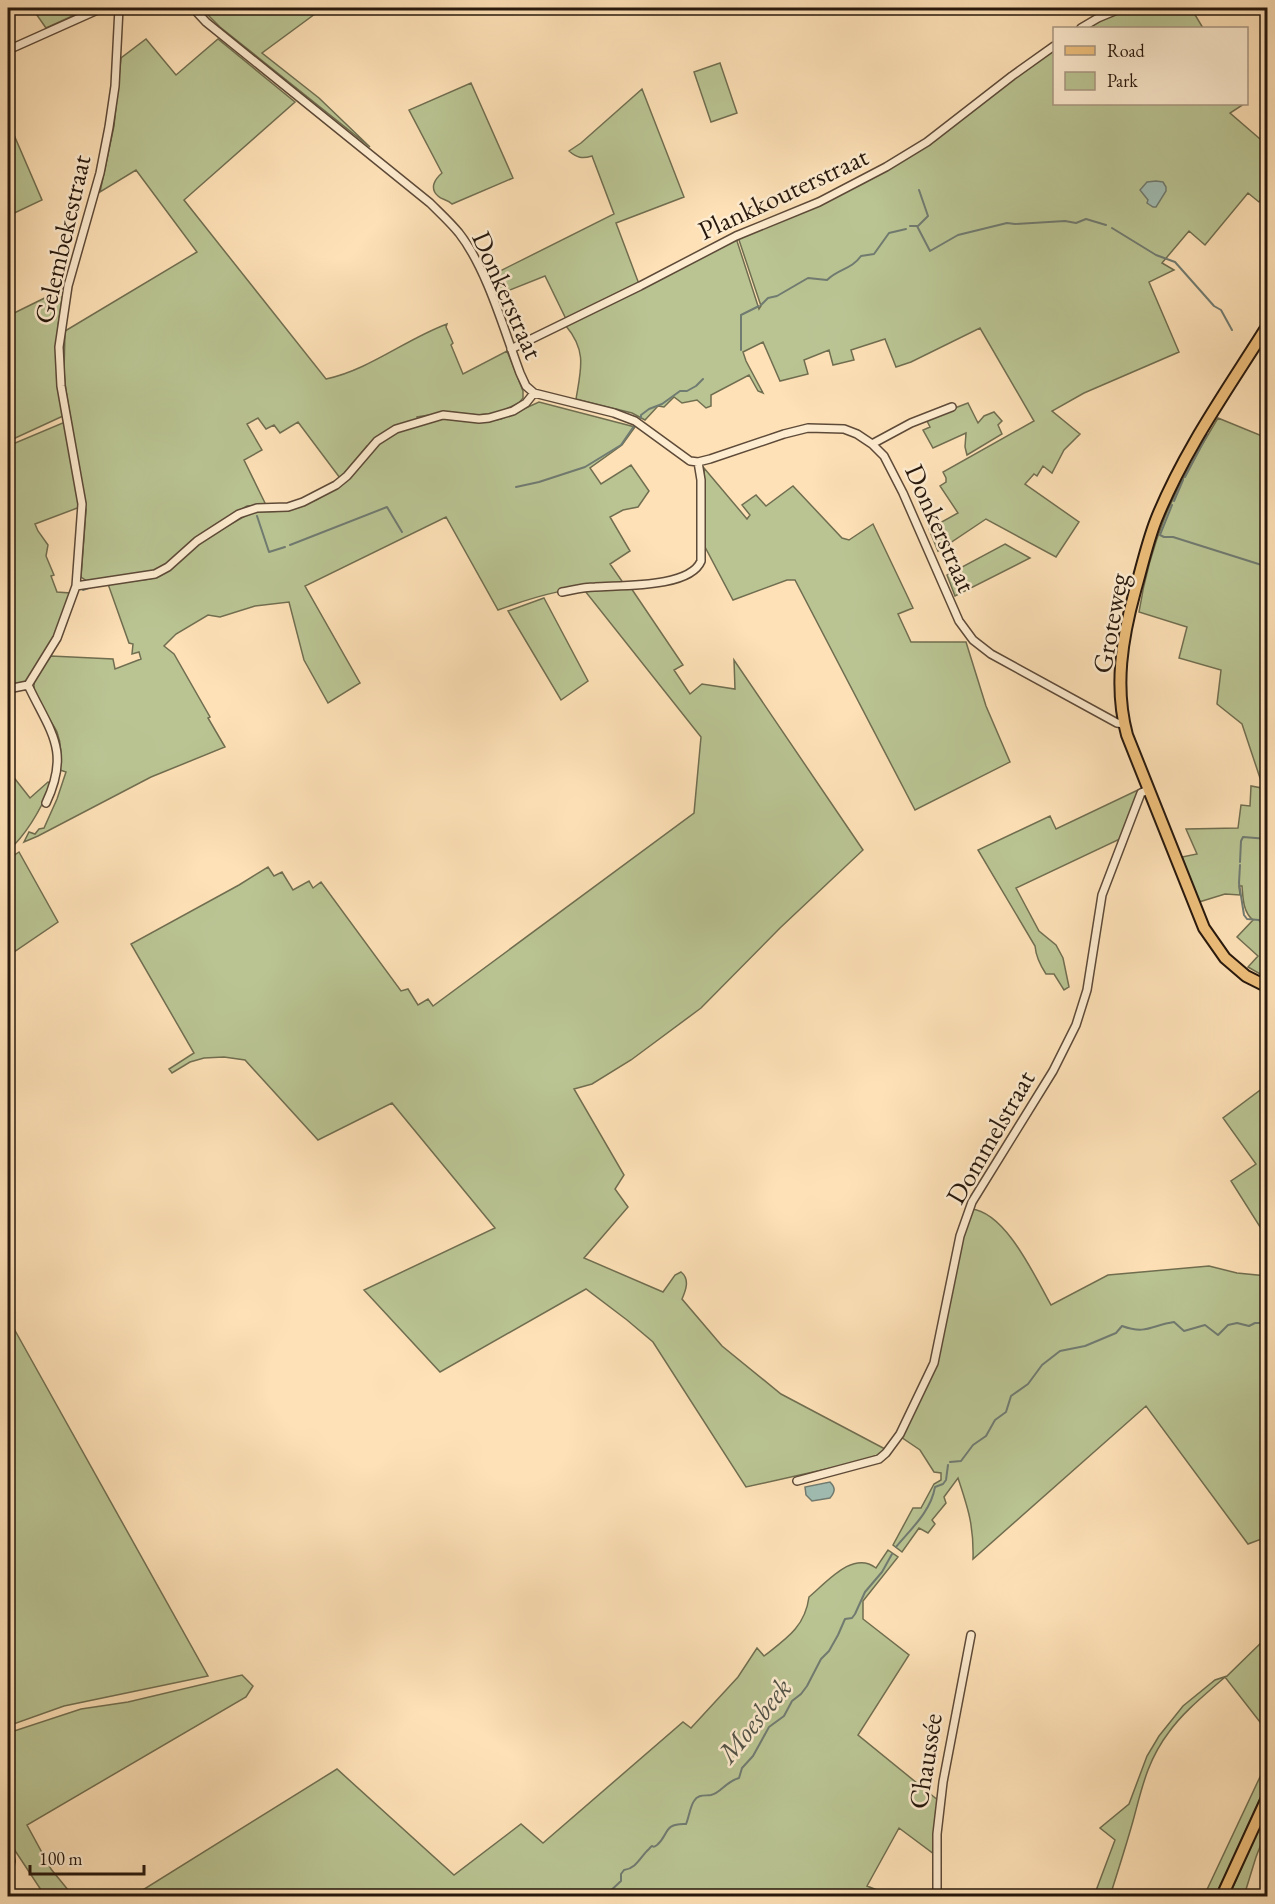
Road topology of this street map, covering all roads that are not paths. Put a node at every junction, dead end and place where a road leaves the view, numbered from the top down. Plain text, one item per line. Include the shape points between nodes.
1 (102, 8) edge
2 (119, 8) edge
3 (193, 8) edge
4 (1122, 8) edge
5 (1083, 27) edge
6 (1053, 47) edge
7 (8, 50) edge
8 (1268, 326) edge
9 (511, 349) junction
10 (534, 393) junction
11 (952, 407) dead end
12 (872, 444) junction
13 (698, 462) junction
14 (76, 586) junction
15 (562, 592) dead end
16 (28, 685) junction
17 (8, 689) edge
18 (1124, 723) junction
19 (1148, 790) junction
20 (46, 803) dead end
21 (1268, 987) edge
22 (797, 1481) dead end
23 (971, 1635) dead end
24 (1268, 1796) edge
25 (8, 1850) edge
26 (8, 1873) edge
27 (937, 1896) edge
28 (1222, 1896) edge

1 - 7 street
2 - 14 street, Gelembekestraat via 116,86 109,127 69,286 59,348 61,386 82,504
3 - 9 street, Donkerstraat via 448,221 481,272
4 - 5 street
6 - 9 street, Plankkouterstraat via 927,142 878,172 819,202 736,236
8 - 18 main road, Groteweg via 1204,425 1156,520 1127,621 1120,679
9 - 10 street, Donkerstraat via 526,386
10 - 13 street, Donkerstraat via 625,417 690,461
10 - 14 street via 526,404 489,418 443,415 396,429 377,441 347,476 326,491 288,507 257,508 239,514 155,574
11 - 12 street
12 - 13 street, Donkerstraat via 843,429 808,428
12 - 18 street, Donkerstraat via 889,464 966,632 991,654 1117,723
13 - 15 street via 701,561 695,570 680,578
14 - 16 street, Gelembekestraat via 57,638
16 - 17 street
16 - 20 street via 58,747 56,777
18 - 19 main road, Groteweg
19 - 21 main road, Groteweg via 1215,946 1237,969
19 - 22 street, Dommelstraat via 1141,793 1102,896 1087,990 1076,1025 1053,1071 967,1213 937,1354 918,1400 897,1439 879,1459
23 - 27 street, Chaussée via 943,1782 937,1834
24 - 28 main road
25 - 26 street

